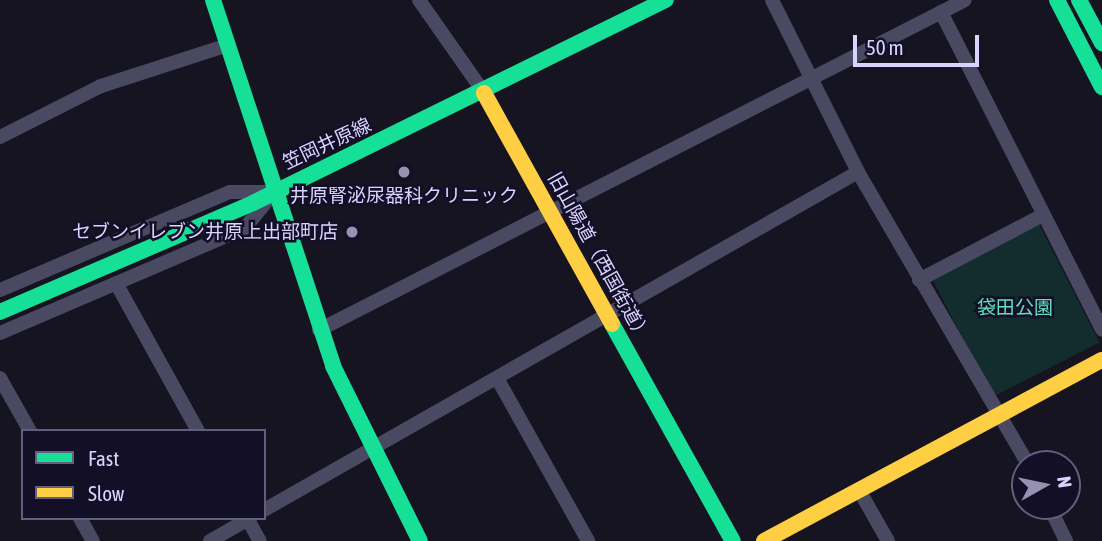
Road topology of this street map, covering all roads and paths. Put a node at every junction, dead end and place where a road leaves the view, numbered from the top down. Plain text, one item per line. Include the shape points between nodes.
1 (213, 0) edge
2 (419, 0) edge
3 (666, 0) edge
4 (772, 0) edge
5 (965, 0) edge
6 (1057, 0) edge
7 (1079, 0) edge
8 (941, 12) junction
9 (1102, 43) edge
10 (228, 45) junction
11 (810, 78) junction
12 (1102, 87) edge
13 (484, 93) junction
14 (0, 137) edge
15 (858, 172) junction
16 (276, 192) junction
17 (550, 214) junction
18 (1043, 215) junction
19 (919, 280) junction
20 (116, 283) junction
21 (0, 290) edge
22 (0, 312) edge
23 (607, 315) junction
24 (319, 330) junction
25 (1102, 330) edge
26 (0, 333) edge
27 (1102, 359) edge
28 (0, 378) edge
29 (497, 378) junction
30 (1001, 415) junction
31 (29, 429) edge
32 (197, 429) edge
33 (370, 450) junction
34 (1020, 450) edge
35 (859, 489) junction
36 (266, 509) edge
37 (81, 520) edge
38 (247, 520) edge
39 (250, 520) edge
40 (1056, 520) edge
41 (93, 541) edge
42 (209, 541) edge
43 (260, 541) edge
44 (420, 541) edge
45 (588, 541) edge
46 (733, 541) edge
47 (764, 541) edge
48 (888, 541) edge
49 (1066, 541) edge

1 - 10 main road
2 - 13 street, 旧山陽道（西国街道）
3 - 13 main road, 笠岡井原線
4 - 11 street
5 - 8 street
6 - 12 main road
7 - 9 main road
8 - 11 street
8 - 18 street
10 - 14 street via 102,86
10 - 16 main road
11 - 15 street
11 - 17 street
13 - 16 main road, 笠岡井原線
13 - 17 main road, 旧山陽道（西国街道）
15 - 19 street
15 - 23 street
16 - 20 street via 245,228
16 - 21 street via 230,192
16 - 22 main road, 笠岡井原線
16 - 24 main road
17 - 23 main road, 旧山陽道（西国街道）
17 - 24 street
18 - 19 street
18 - 25 street
19 - 30 street
20 - 26 street
20 - 32 street
23 - 29 street
23 - 46 main road, 旧山陽道（西国街道）
24 - 33 main road
27 - 30 main road
28 - 31 street
29 - 33 street
29 - 45 street
30 - 34 street
30 - 35 main road
33 - 36 street
33 - 44 main road
35 - 47 main road
35 - 48 street
37 - 41 street
38 - 42 street
39 - 43 street
40 - 49 street

